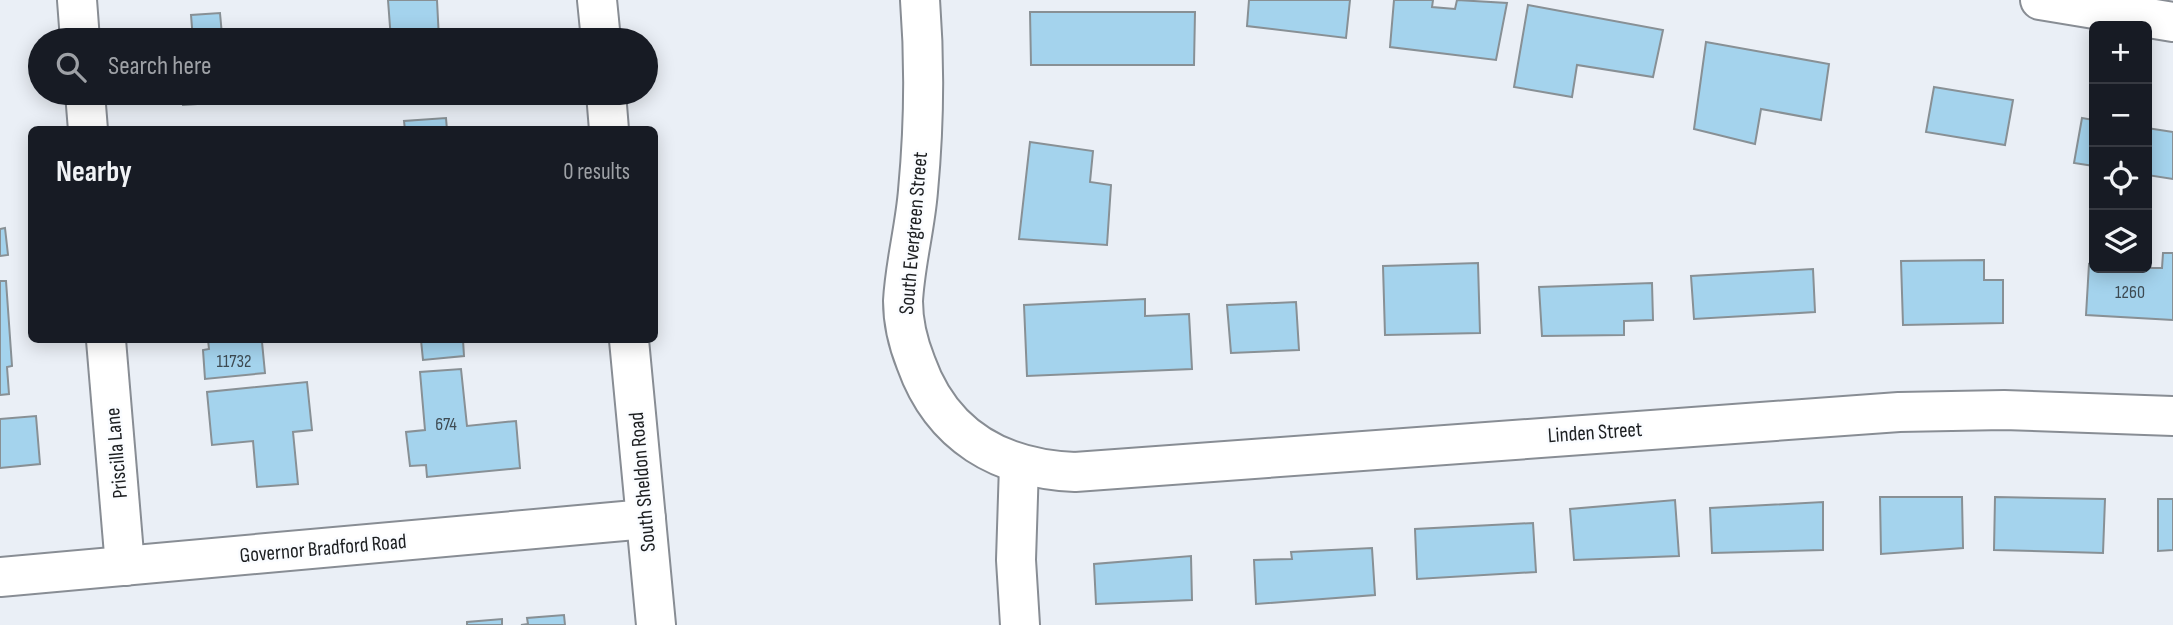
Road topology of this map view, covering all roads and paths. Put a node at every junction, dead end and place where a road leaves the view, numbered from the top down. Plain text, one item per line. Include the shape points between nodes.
1 (77, 0) edge
2 (597, 0) edge
3 (920, 0) edge
4 (2040, 0) edge
5 (2173, 22) edge
6 (79, 28) edge
7 (600, 28) edge
8 (86, 105) edge
9 (607, 105) edge
10 (88, 126) edge
11 (610, 126) edge
12 (106, 343) edge
13 (629, 343) edge
14 (2173, 416) edge
15 (1019, 465) junction
16 (646, 519) junction
17 (125, 566) junction
18 (0, 577) edge
19 (656, 625) edge
20 (1020, 625) edge

1 - 6 street
2 - 7 street
3 - 15 street, South Evergreen Street via 924,107 903,302 906,335 923,383 944,415 979,446
4 - 5 street
8 - 10 street
9 - 11 street
12 - 17 street, Priscilla Lane
13 - 16 street, South Sheldon Road
14 - 15 street, Linden Street via 2004,410 1899,412 1075,472
15 - 20 street via 1016,560
16 - 17 street, Governor Bradford Road
16 - 19 street, South Sheldon Road
17 - 18 street, Governor Bradford Road

